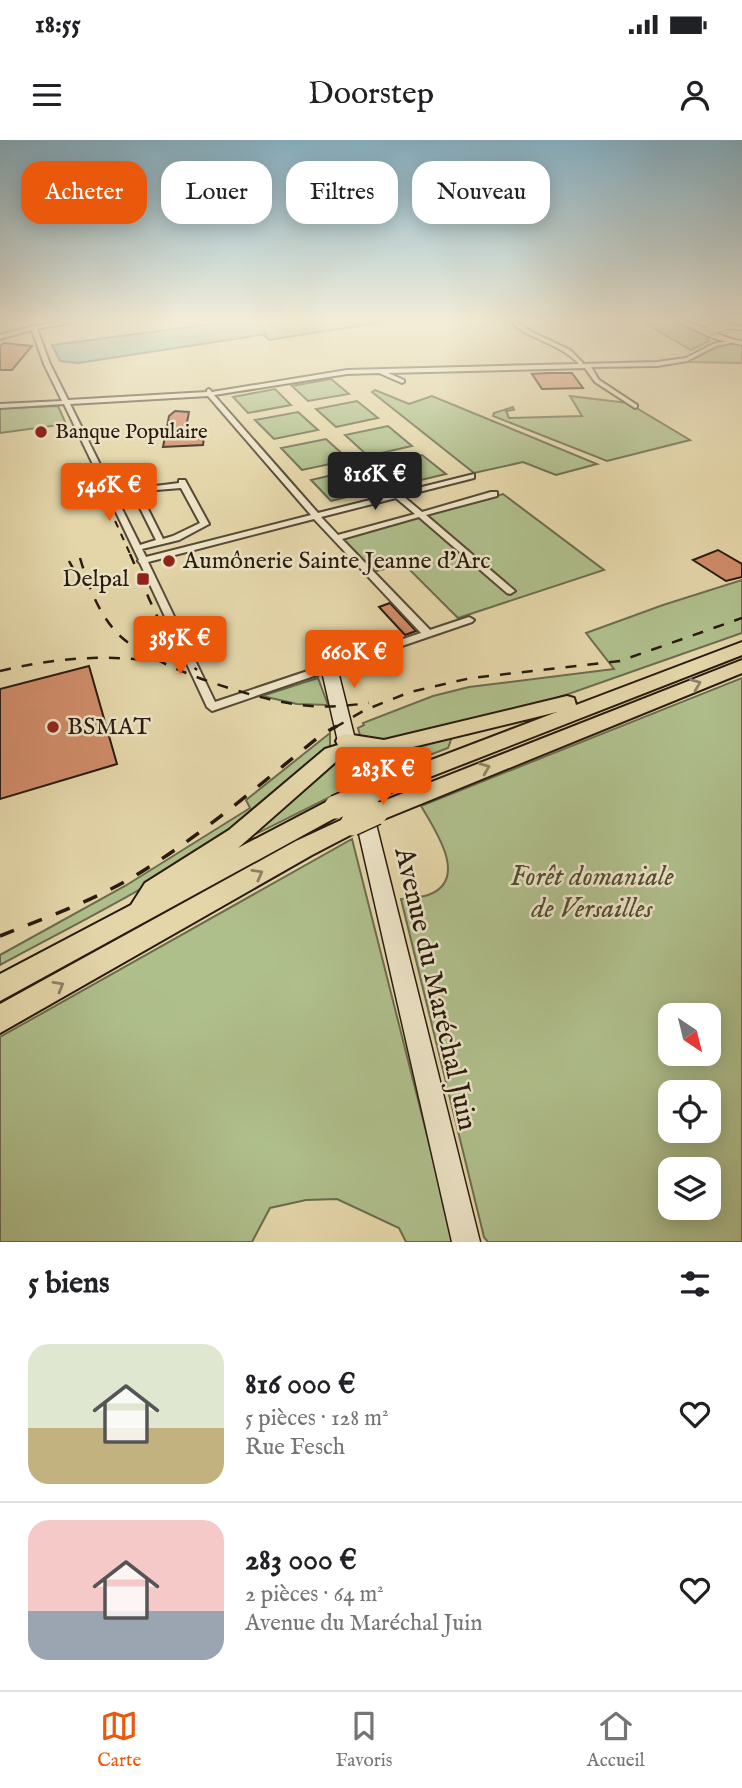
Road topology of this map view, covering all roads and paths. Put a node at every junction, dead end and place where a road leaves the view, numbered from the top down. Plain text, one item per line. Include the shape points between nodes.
1 (51, 372) edge
2 (346, 372) edge
3 (393, 372) edge
4 (590, 372) edge
5 (402, 381) dead end
6 (209, 393) junction
7 (66, 401) junction
8 (0, 404) edge
9 (635, 405) dead end
10 (471, 476) dead end
11 (494, 494) dead end
12 (398, 495) junction
13 (421, 514) junction
14 (316, 516) junction
15 (336, 538) junction
16 (161, 542) junction
17 (136, 548) junction
18 (142, 561) junction
19 (510, 591) dead end
20 (469, 620) dead end
21 (428, 634) junction
22 (742, 648) edge
23 (742, 666) edge
24 (329, 667) junction
25 (609, 698) junction
26 (347, 745) junction
27 (373, 802) junction
28 (344, 815) junction
29 (138, 914) junction
30 (0, 988) edge
31 (0, 1019) edge
32 (466, 1242) edge

1 - 7 street
2 - 6 street
3 - 5 street
4 - 9 street
6 - 7 street
6 - 14 street
7 - 8 street
7 - 17 street
10 - 12 street
11 - 13 street
12 - 13 street
12 - 14 street
13 - 15 street
13 - 19 street
14 - 15 street
14 - 18 street
15 - 21 street
16 - 16 street via 205,524 183,484 137,494
16 - 17 street
17 - 18 street
18 - 24 street via 212,707
20 - 21 street
21 - 24 street
22 - 25 highway
27 -> 23 highway
24 - 26 street, Avenue du Maréchal Juin
25 - 26 highway via 588,697 384,747
25 - 27 highway
26 - 29 highway via 237,837 154,890
26 - 32 street, Avenue du Maréchal Juin
27 - 28 highway, bridge
28 - 29 highway via 281,834
31 -> 28 highway via 292,854
29 - 30 highway

